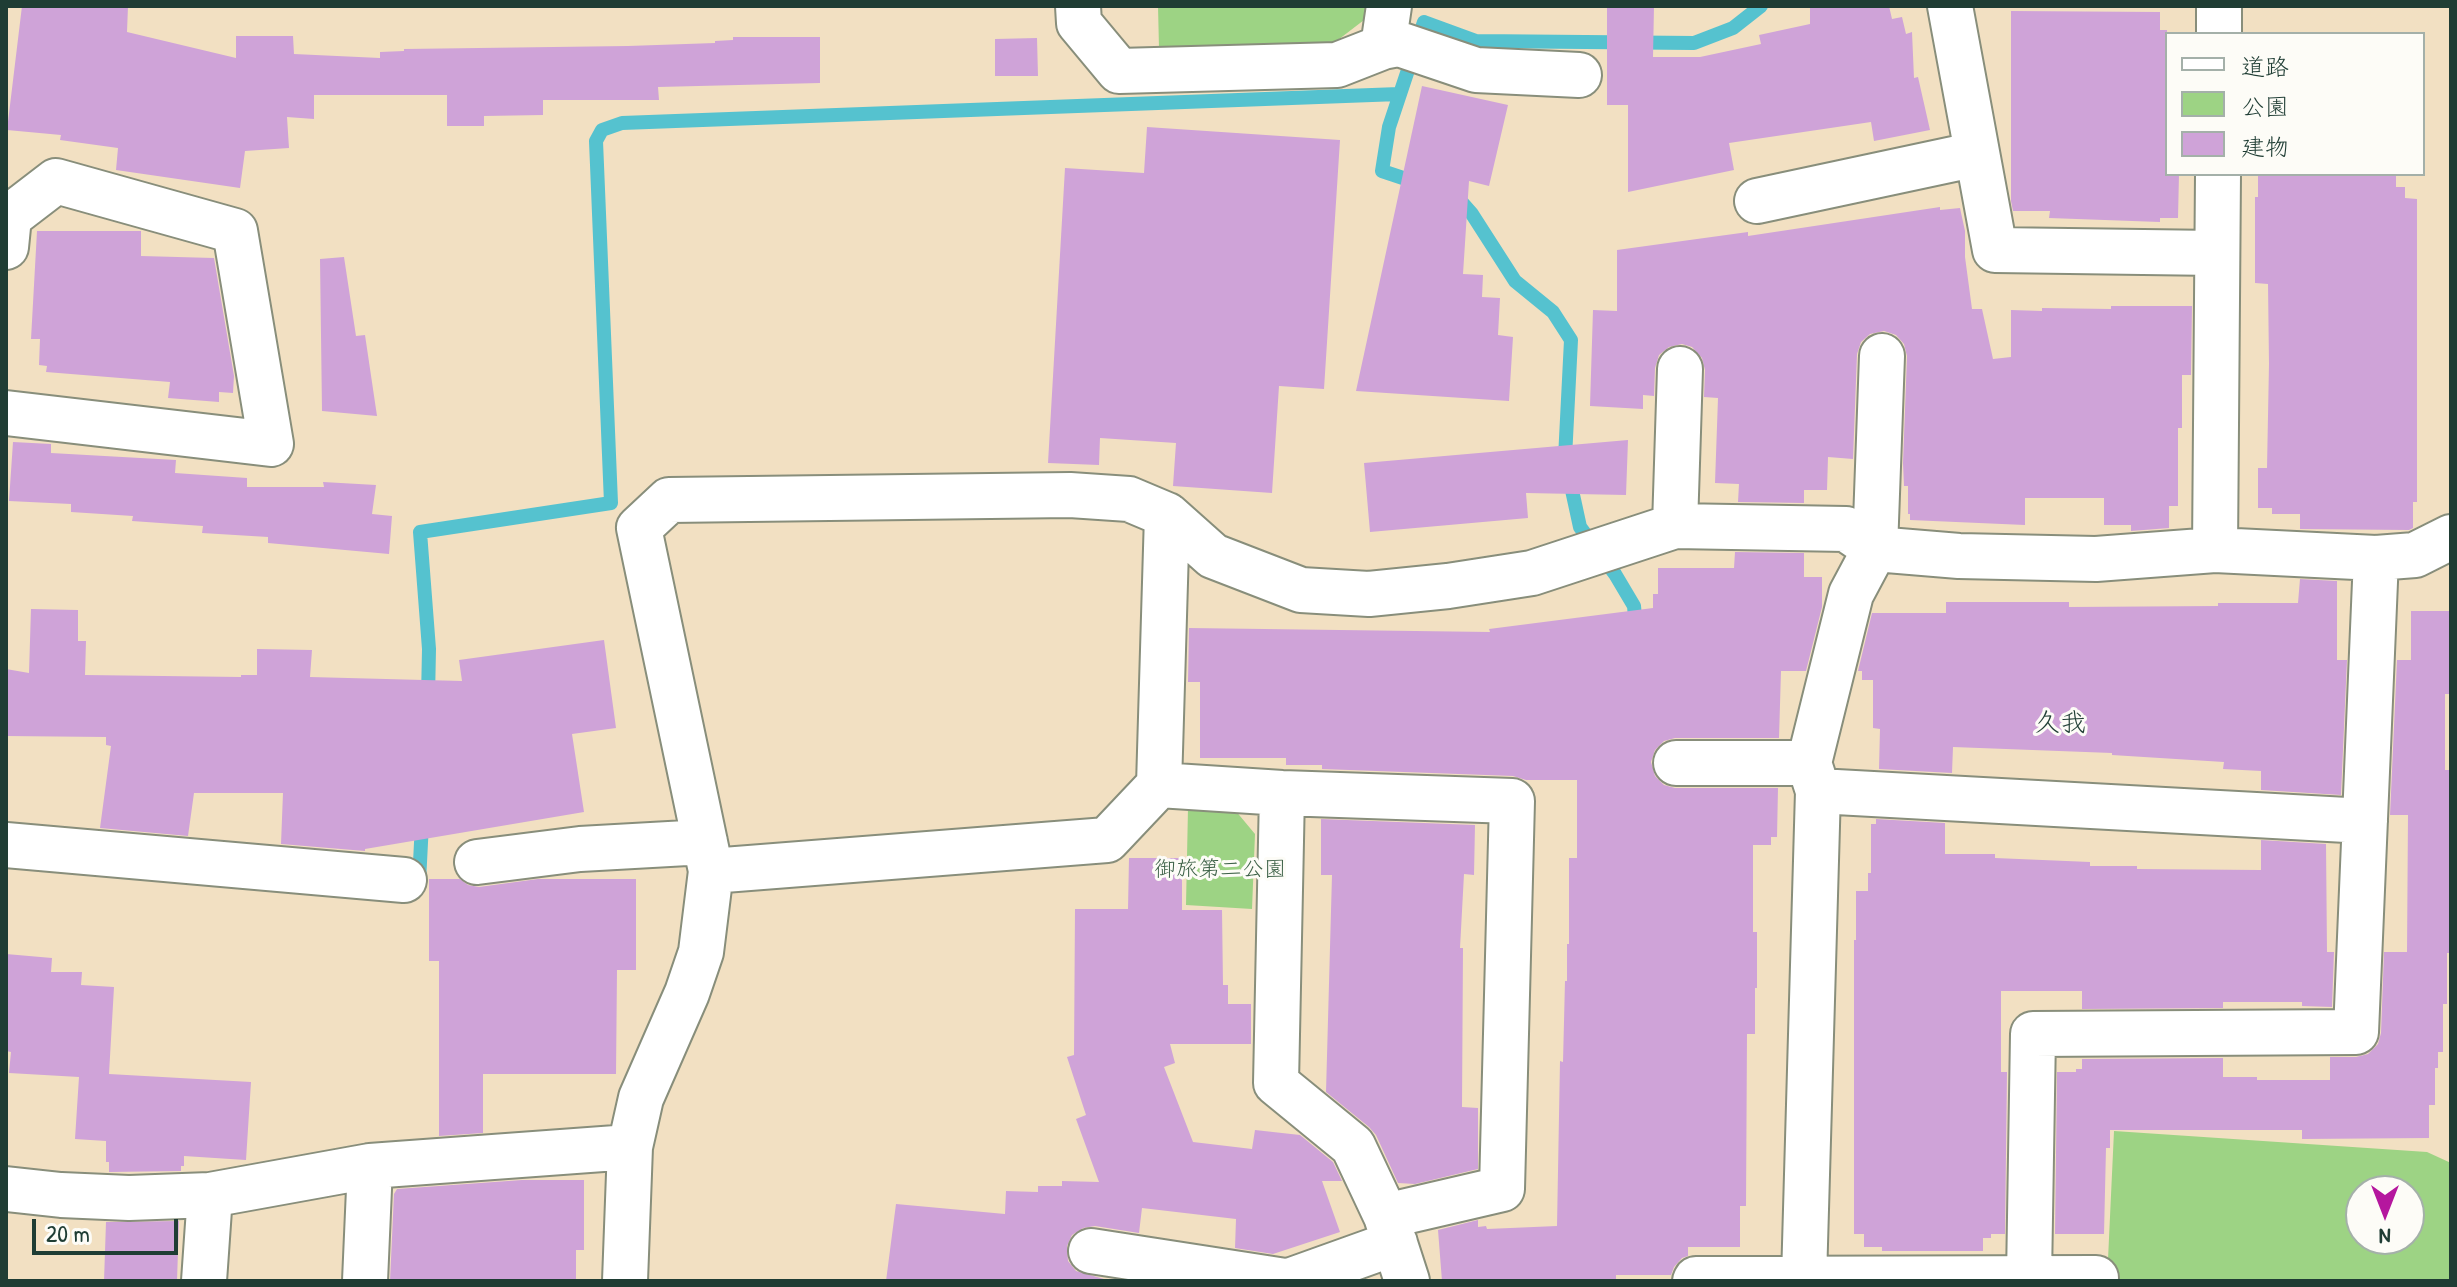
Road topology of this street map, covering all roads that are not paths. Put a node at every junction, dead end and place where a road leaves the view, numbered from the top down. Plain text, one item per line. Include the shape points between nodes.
1 (1078, 6) edge
2 (1950, 6) edge
3 (2219, 6) edge
4 (2219, 32) edge
5 (1402, 38) edge
6 (1579, 75) dead end
7 (1977, 154) junction
8 (2218, 176) edge
9 (1757, 201) dead end
10 (6, 247) edge
11 (2217, 253) junction
12 (1882, 356) dead end
13 (1680, 369) dead end
14 (6, 413) edge
15 (1167, 515) junction
16 (1675, 526) junction
17 (2451, 537) edge
18 (1875, 549) junction
19 (2215, 550) junction
20 (2376, 558) junction
21 (1676, 763) dead end
22 (1814, 777) junction
23 (1159, 785) junction
24 (1282, 793) junction
25 (2365, 821) junction
26 (6, 845) edge
27 (708, 856) junction
28 (477, 862) dead end
29 (404, 880) dead end
30 (630, 1147) junction
31 (370, 1166) junction
32 (6, 1189) edge
33 (210, 1195) junction
34 (1396, 1247) edge
35 (1091, 1251) dead end
36 (2029, 1278) junction
37 (2096, 1278) dead end
38 (1804, 1279) junction
39 (1984, 1280) edge
40 (204, 1281) edge
41 (365, 1281) edge
42 (625, 1281) edge
43 (1287, 1281) edge
44 (1695, 1281) edge

1 - 5 street via 1079,23 1119,71 1337,65
2 - 7 street
3 - 4 street
5 - 6 street via 1476,70
7 - 9 street
7 - 11 street via 1995,250
8 - 11 street
10 - 14 street via 9,217 56,181 235,231 271,444
11 - 19 street
12 - 18 street
13 - 16 street
15 - 16 street via 1213,556 1301,590 1369,594 1532,573
15 - 23 street
15 - 27 street via 1129,499 1070,495 669,500 639,528
16 - 18 street via 1846,529
17 - 20 street via 2415,555
18 - 19 street via 2096,559
18 - 22 street via 1851,594
19 - 20 street
20 - 25 street
21 - 22 street
22 - 25 street
22 - 38 street
23 - 24 street
23 - 27 street via 1107,840
24 - 34 street via 1276,1083 1353,1146
24 - 34 street via 1512,801 1502,1189
25 - 36 street via 2356,1032 2033,1034
26 - 29 street
27 - 28 street via 580,849
27 - 30 street via 701,952 641,1098
30 - 31 street
30 - 42 street
31 - 33 street
31 - 41 street
32 - 33 street via 129,1198
33 - 40 street
34 - 43 street
35 - 43 street
36 - 37 street
36 - 39 street
38 - 39 street
38 - 44 street

